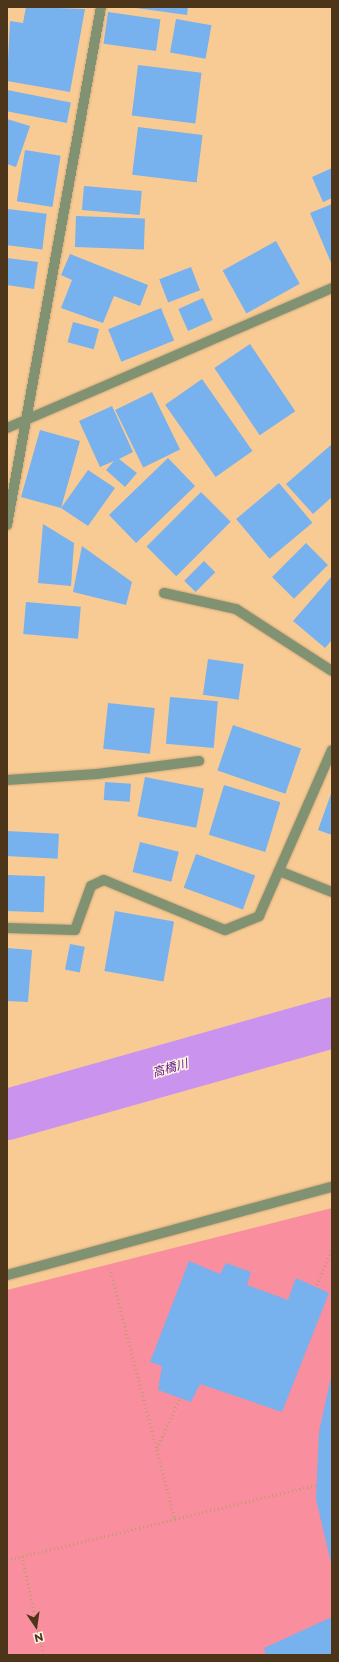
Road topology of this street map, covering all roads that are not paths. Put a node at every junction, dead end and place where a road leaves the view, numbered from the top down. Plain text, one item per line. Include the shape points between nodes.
1 (101, 7) edge
2 (332, 288) edge
3 (29, 418) junction
4 (7, 428) edge
5 (7, 525) edge
6 (164, 593) dead end
7 (332, 671) edge
8 (332, 750) edge
9 (199, 761) dead end
10 (7, 780) edge
11 (278, 872) junction
12 (332, 892) edge
13 (7, 928) edge
14 (332, 1187) edge
15 (7, 1275) edge

1 - 3 street
2 - 3 street
3 - 4 street
3 - 5 street
6 - 7 street via 236,609 288,640
8 - 11 street
9 - 10 street via 97,774
11 - 12 street
11 - 13 street via 258,916 225,930 104,880 91,886 75,930
14 - 15 street

